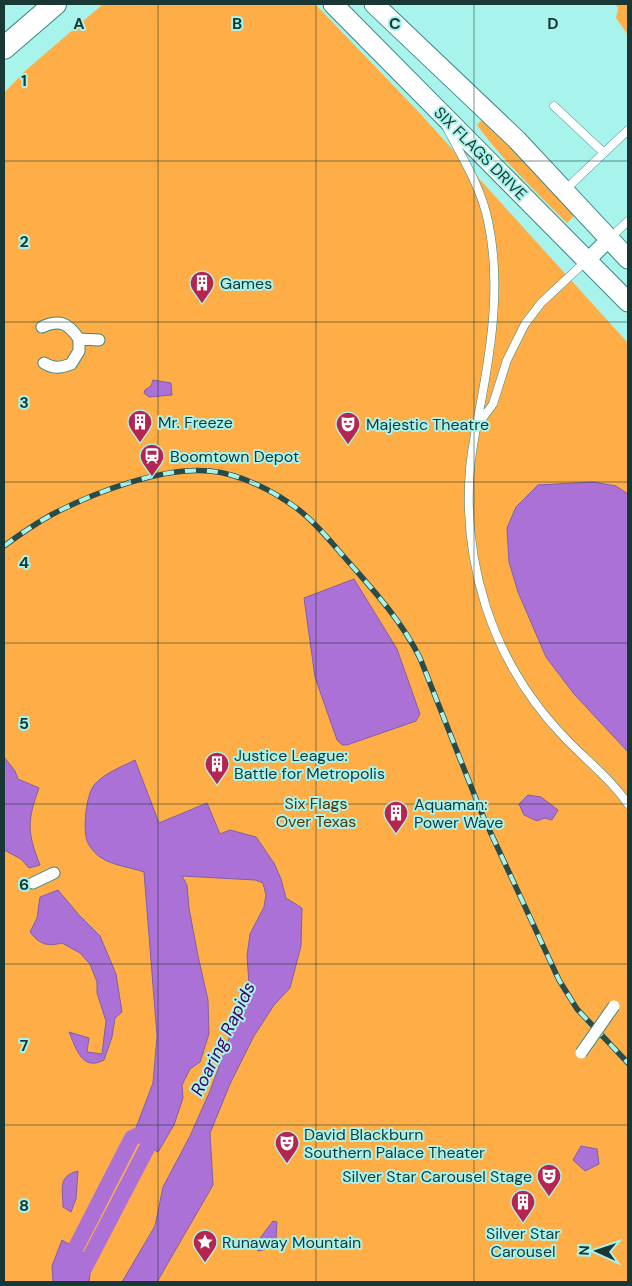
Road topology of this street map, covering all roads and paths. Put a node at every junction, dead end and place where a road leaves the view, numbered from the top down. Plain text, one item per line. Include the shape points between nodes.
1 (55, 4) edge
2 (333, 4) edge
3 (374, 4) edge
4 (4, 48) edge
5 (554, 106) dead end
6 (436, 107) junction
7 (628, 130) edge
8 (604, 153) junction
9 (564, 192) junction
10 (628, 221) edge
11 (610, 239) junction
12 (628, 259) edge
13 (588, 260) junction
14 (628, 302) edge
15 (42, 327) dead end
16 (79, 339) junction
17 (99, 340) dead end
18 (44, 363) dead end
19 (476, 427) junction
20 (609, 781) junction
21 (628, 795) edge
22 (628, 804) edge
23 (54, 873) dead end
24 (33, 883) dead end
25 (614, 1006) dead end
26 (581, 1053) dead end

1 - 4 main road
2 - 6 street, SIX FLAGS DRIVE
3 - 9 street, SIX FLAGS DRIVE via 517,140
5 - 8 lane
6 - 13 street, SIX FLAGS DRIVE
6 - 19 lane via 479,188 492,239 493,315
7 - 8 lane
8 - 9 lane
9 - 11 street, SIX FLAGS DRIVE
10 - 11 lane
11 - 12 street, SIX FLAGS DRIVE
11 - 13 street
13 - 14 street, SIX FLAGS DRIVE
13 - 19 lane via 541,304 525,324 512,348 493,404
15 - 16 street via 54,322 64,324
16 - 17 street
16 - 18 street via 79,351 71,364 52,368
19 - 20 lane via 469,506 476,570 486,608 499,640 528,693 549,721
20 - 21 lane
20 - 22 lane
23 - 24 street
25 - 26 street, bridge

